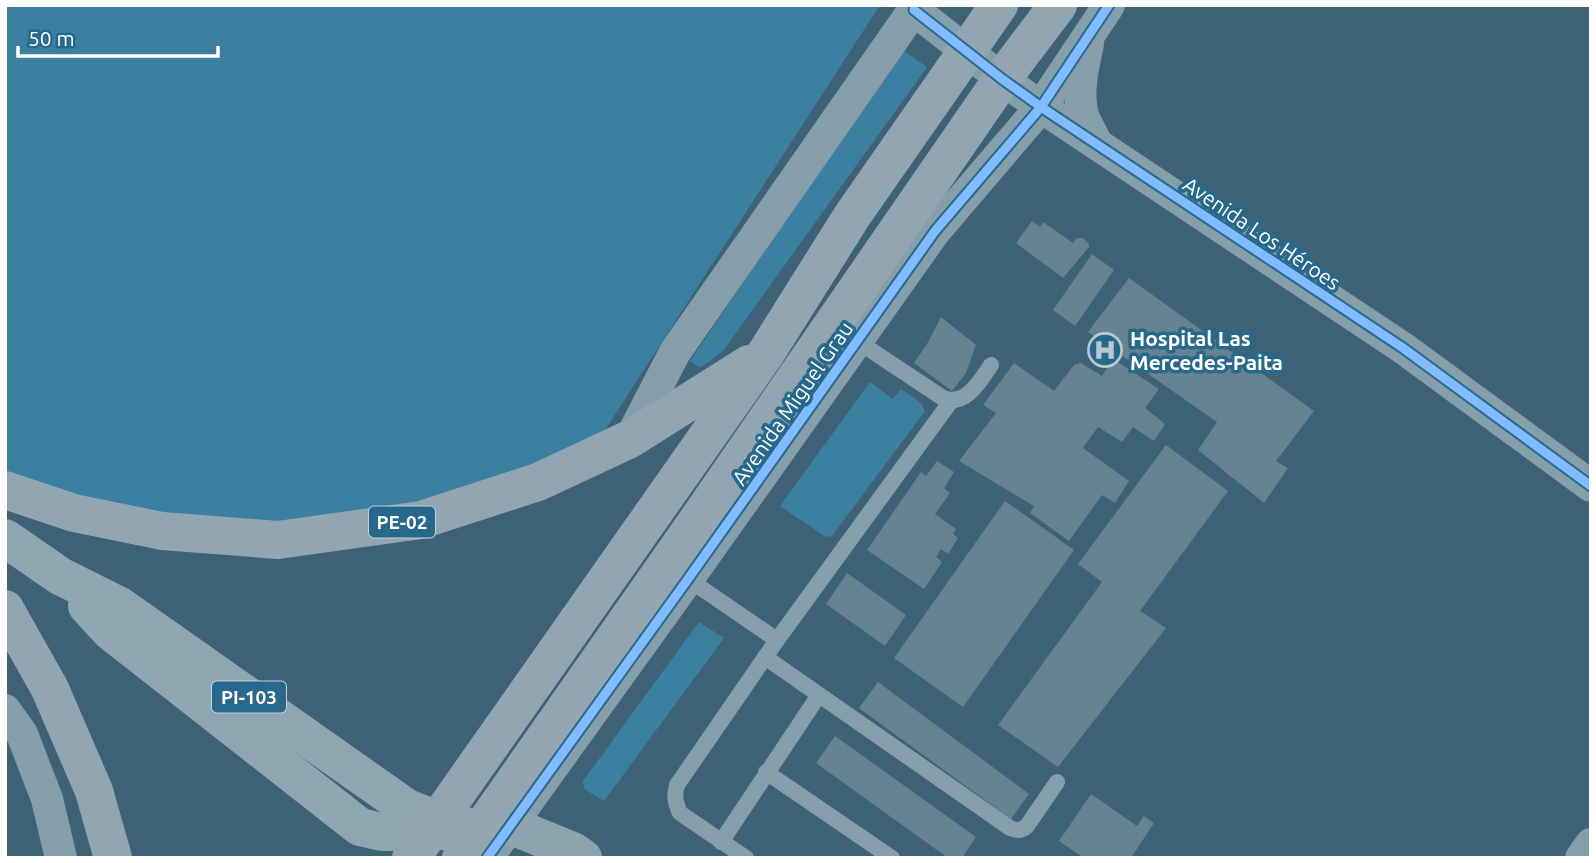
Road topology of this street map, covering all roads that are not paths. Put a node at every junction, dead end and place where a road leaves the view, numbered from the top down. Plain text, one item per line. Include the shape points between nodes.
1 (999, 5) edge
2 (1058, 5) edge
3 (1109, 5) edge
4 (916, 8) edge
5 (1091, 32) junction
6 (967, 50) junction
7 (1002, 79) junction
8 (1041, 107) junction
9 (1097, 144) junction
10 (857, 341) junction
11 (766, 353) junction
12 (992, 365) dead end
13 (951, 401) junction
14 (630, 439) junction
15 (1591, 486) edge
16 (5, 490) edge
17 (5, 538) edge
18 (60, 576) junction
19 (688, 579) junction
20 (5, 609) edge
21 (777, 640) junction
22 (765, 657) junction
23 (819, 695) junction
24 (5, 710) edge
25 (766, 772) junction
26 (1057, 782) dead end
27 (423, 841) edge
28 (363, 842) edge
29 (485, 842) edge
30 (721, 842) junction
31 (1591, 844) edge
32 (61, 858) edge
33 (113, 858) edge
34 (583, 858) edge
35 (746, 858) edge
36 (892, 858) edge
37 (1581, 858) edge

1 - 6 highway, PE-02
2 - 7 highway, Avenida Miguel Grau
3 - 5 street, Avenida Miguel Grau
4 - 6 street, Avenida Los Héroes
4 - 14 street via 675,352
5 - 8 street, Avenida Miguel Grau
5 - 9 street via 1081,106
6 - 7 street, Avenida Los Héroes
6 - 11 highway, PE-02 via 852,216
7 - 8 street, Avenida Los Héroes
7 - 29 highway, Avenida Miguel Grau via 685,538
8 - 9 street, Avenida Los Héroes
8 - 10 street, Avenida Miguel Grau via 935,231
9 - 15 street, Avenida Los Héroes via 1403,348
10 - 13 lane
10 - 19 street, Avenida Miguel Grau
11 - 14 highway, PE-02
11 - 27 highway, PE-02
12 - 13 lane via 973,390
13 - 21 lane
14 - 16 highway, PE-02 via 538,482 421,520 278,540 162,531 74,513
17 - 18 main road, PI-103
18 - 27 main road, PI-103 via 120,606 407,808
18 - 28 main road, PI-103 via 110,631
19 - 21 lane
19 - 29 street, Avenida Miguel Grau
20 - 33 highway via 50,690 94,791
21 - 22 lane
22 - 23 lane
22 - 30 lane via 677,785 674,796 680,813
23 - 25 lane
23 - 26 lane via 1010,828 1023,830
24 - 32 street via 22,734 47,799
25 - 30 lane
25 - 36 lane
27 - 28 main road, PI-103 via 382,832
27 - 29 main road, PI-103
29 - 34 street via 573,851
30 - 35 lane
31 - 37 street

